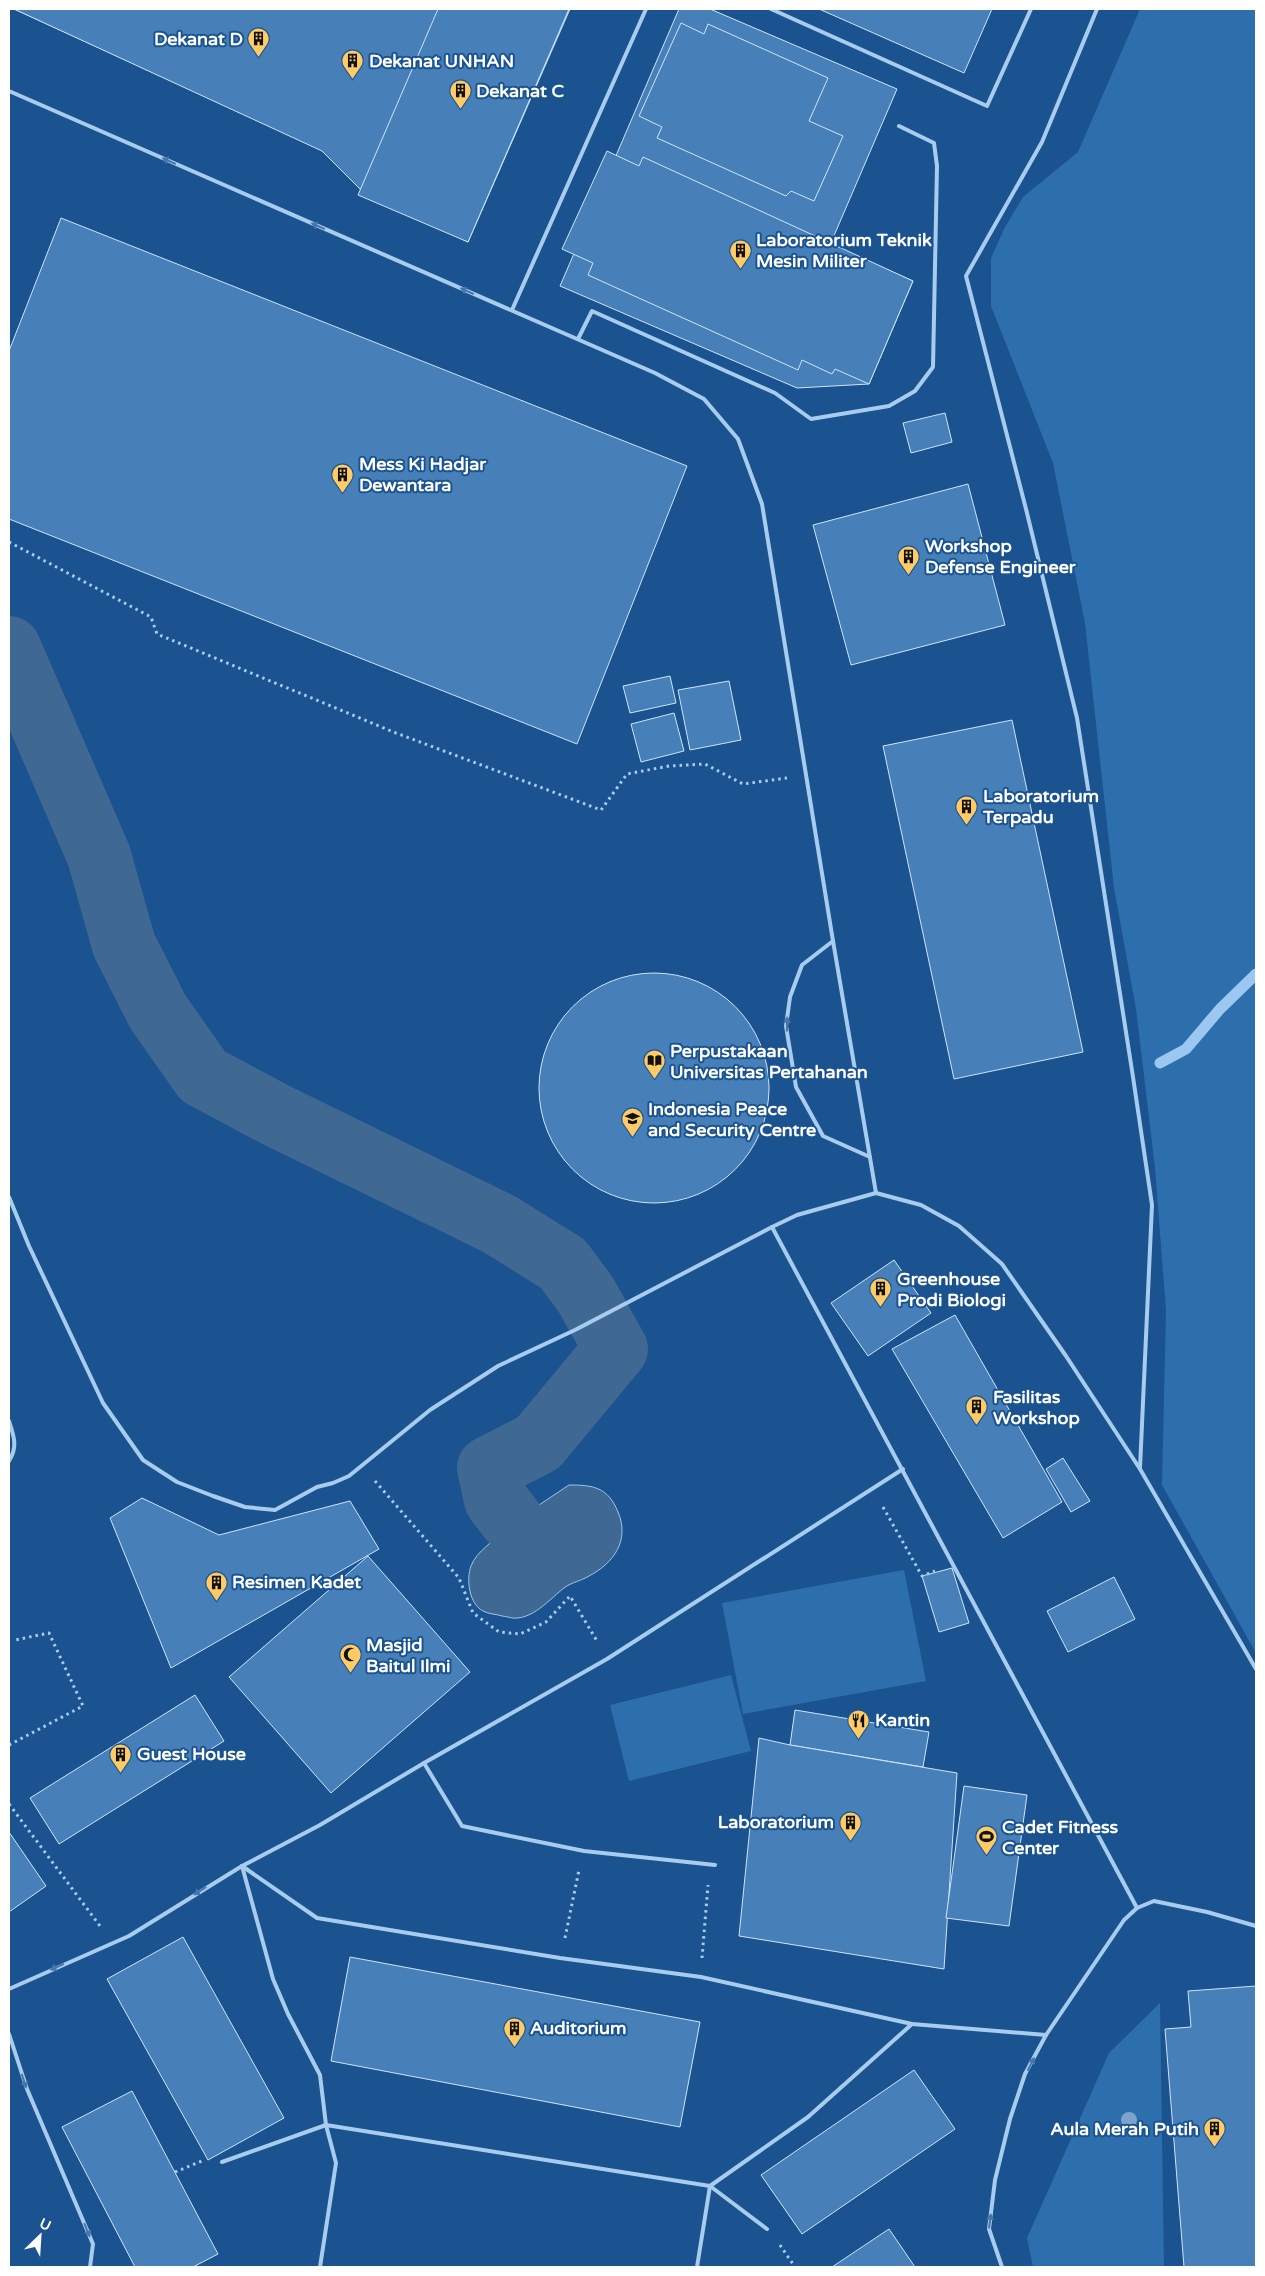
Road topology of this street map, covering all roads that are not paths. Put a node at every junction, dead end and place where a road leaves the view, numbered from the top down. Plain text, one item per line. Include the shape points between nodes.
1 (646, 9) edge
2 (771, 9) edge
3 (1031, 9) edge
4 (1097, 9) edge
5 (9, 91) edge
6 (899, 126) dead end
7 (512, 310) junction
8 (578, 339) junction
9 (833, 941) junction
10 (870, 1157) junction
11 (876, 1193) junction
12 (9, 1197) edge
13 (772, 1227) junction
14 (9, 1421) edge
15 (9, 1461) edge
16 (903, 1469) junction
17 (1140, 1469) junction
18 (1256, 1669) edge
19 (424, 1763) junction
20 (713, 1864) road end
21 (242, 1866) junction
22 (1137, 1908) junction
23 (1256, 1926) edge
24 (9, 1989) edge
25 (912, 2024) junction
26 (9, 2034) edge
27 (1046, 2035) junction
28 (326, 2125) junction
29 (222, 2162) dead end
30 (710, 2186) junction
31 (767, 2229) road end
32 (90, 2267) edge
33 (320, 2267) edge
34 (697, 2267) edge
35 (1002, 2267) edge

1 - 7 lane
2 - 3 lane via 987,106
4 - 17 lane via 1042,142 966,276 1077,718 1152,1205
7 -> 5 lane
6 - 8 lane via 934,143 936,166 933,367 915,391 889,406 811,419 775,394 592,311
7 - 8 lane
8 - 9 lane via 704,399 738,439 762,504
9 - 10 lane
10 -> 9 lane via 823,1136 796,1087 786,1026 790,997 802,965
10 - 11 lane
11 - 13 lane via 797,1215
11 - 17 lane via 921,1205 959,1226 1002,1264
12 - 13 lane via 104,1403 143,1460 177,1482 213,1496 245,1507 275,1510 317,1487 349,1476 437,1405 498,1366 575,1330
13 - 16 lane
14 - 15 lane via 16,1440
16 - 19 lane via 608,1659
16 - 22 lane
17 - 18 lane
19 - 20 lane via 462,1826 584,1850
19 - 21 lane via 320,1825
21 -> 24 lane via 129,1936
21 - 25 lane via 317,1918 560,1958 701,1977
21 - 28 lane via 273,1979 320,2075
22 - 23 lane via 1154,1901
22 - 27 lane via 1124,1920
25 - 27 lane
25 - 30 lane via 808,2116
26 -> 32 lane via 27,2089 93,2244
35 -> 27 lane via 989,2229 995,2180 1022,2083
28 - 29 lane
28 - 30 lane
28 - 33 lane via 336,2163
30 - 31 lane
30 - 34 lane

